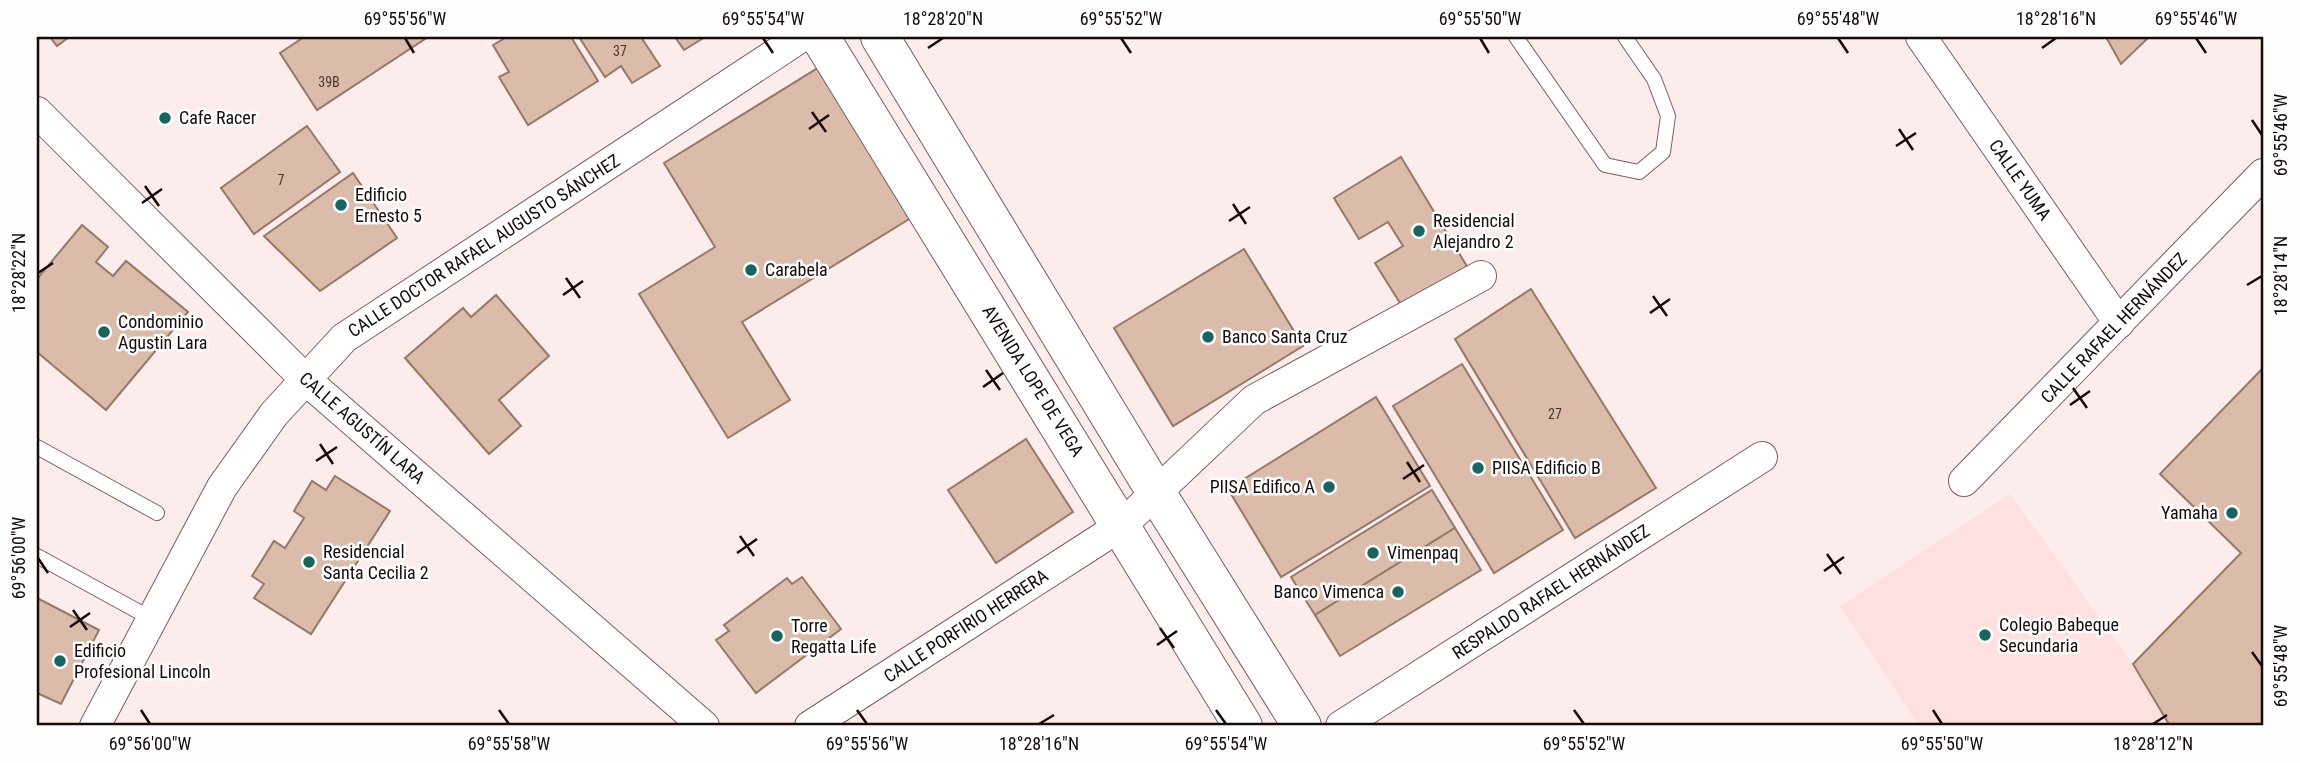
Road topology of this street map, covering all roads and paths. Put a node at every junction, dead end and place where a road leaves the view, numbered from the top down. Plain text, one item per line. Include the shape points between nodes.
1 (801, 37) edge
2 (820, 37) edge
3 (880, 37) edge
4 (1516, 37) edge
5 (1625, 37) edge
6 (1921, 37) edge
7 (37, 112) edge
8 (2263, 174) edge
9 (1481, 276) dead end
10 (2119, 323) junction
11 (306, 380) junction
12 (37, 447) edge
13 (1762, 457) dead end
14 (1964, 481) dead end
15 (1157, 495) junction
16 (157, 513) dead end
17 (1122, 525) junction
18 (37, 556) edge
19 (152, 619) junction
20 (95, 726) edge
21 (704, 726) edge
22 (810, 726) edge
23 (1243, 726) edge
24 (1302, 726) edge
25 (1341, 726) edge

1 - 11 street, CALLE DOCTOR RAFAEL AUGUSTO SÁNCHEZ via 344,338
2 - 17 main road, AVENIDA LOPE DE VEGA
3 - 15 main road
4 - 5 lane via 1605,165 1639,172 1663,152 1668,116 1654,79
6 - 10 street, CALLE YUMA
7 - 11 street, CALLE AGUSTÍN LARA
8 - 10 street, CALLE RAFAEL HERNÁNDEZ
9 - 15 street, CALLE PORFIRIO HERRERA via 1254,400
10 - 14 street, CALLE RAFAEL HERNÁNDEZ
11 - 19 street, CALLE DOCTOR RAFAEL AUGUSTO SÁNCHEZ via 274,414 222,487
11 - 21 street, CALLE AGUSTÍN LARA
12 - 16 lane
13 - 25 street, RESPALDO RAFAEL HERNÁNDEZ
15 - 17 street, CALLE PORFIRIO HERRERA
15 - 24 main road
17 - 22 street, CALLE PORFIRIO HERRERA
17 - 23 main road, AVENIDA LOPE DE VEGA
18 - 19 lane
19 - 20 street, CALLE DOCTOR RAFAEL AUGUSTO SÁNCHEZ

